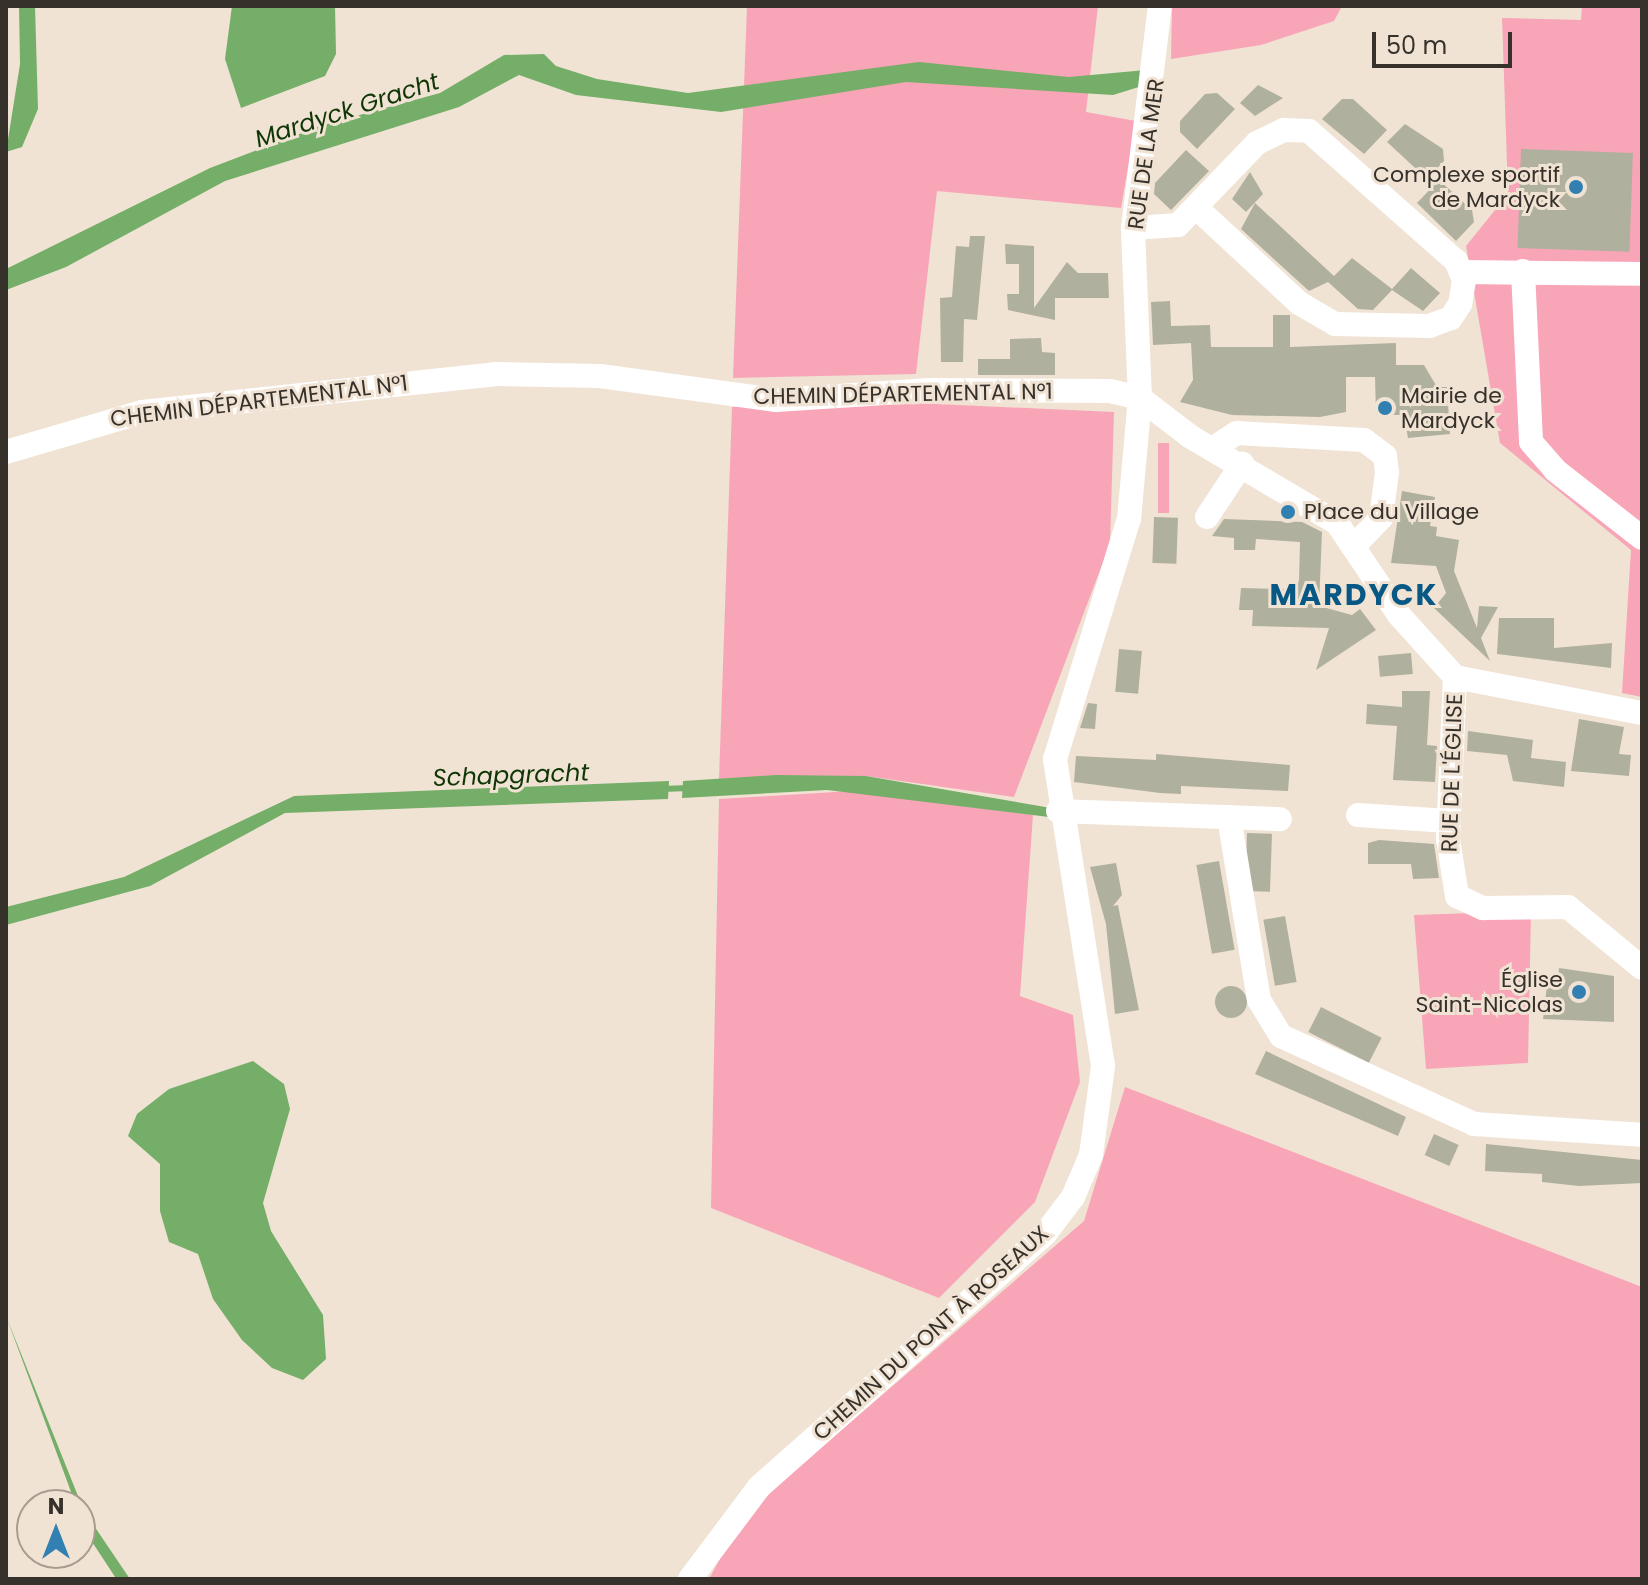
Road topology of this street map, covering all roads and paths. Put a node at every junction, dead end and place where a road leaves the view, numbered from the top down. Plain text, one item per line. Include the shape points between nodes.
1 (1160, 6) edge
2 (1199, 210) junction
3 (1133, 228) junction
4 (1523, 271) junction
5 (1463, 272) junction
6 (1642, 274) edge
7 (1140, 398) junction
8 (1212, 449) junction
9 (6, 452) edge
10 (1242, 464) junction
11 (1207, 517) dead end
12 (1642, 538) edge
13 (1356, 544) junction
14 (1455, 677) junction
15 (1642, 713) edge
16 (1058, 811) junction
17 (1358, 815) dead end
18 (1229, 817) junction
19 (1280, 819) dead end
20 (1448, 821) junction
21 (1642, 968) edge
22 (1642, 1135) edge
23 (690, 1579) edge

1 - 3 street, RUE DE LA MER
2 - 3 street via 1170,228
2 - 5 street via 1307,310 1344,327 1445,322 1460,304
2 - 5 street via 1257,143 1284,130 1309,131
3 - 7 street, RUE DE LA MER
4 - 5 street
4 - 6 street
4 - 12 street via 1531,442 1555,470
7 - 8 street
7 - 9 street, CHEMIN DÉPARTEMENTAL N°1 via 979,388 776,400 600,376 495,374 142,412
7 - 16 street, CHEMIN DU PONT À ROSEAUX via 1126,536 1059,736
8 - 10 street
8 - 13 street via 1237,433 1364,440 1385,456 1387,472 1381,518
10 - 11 street
10 - 13 street via 1337,523
13 - 14 street via 1399,615
14 - 15 street
14 - 20 street, RUE DE L'ÉGLISE
16 - 18 street
16 - 23 street, CHEMIN DU PONT À ROSEAUX via 1103,1066 1099,1127 1078,1187 1025,1254 745,1500
17 - 20 street
18 - 19 street
18 - 22 street via 1259,1000 1281,1036 1474,1124
20 - 21 street, RUE DE L'ÉGLISE via 1451,881 1461,901 1483,908 1560,906 1588,917

